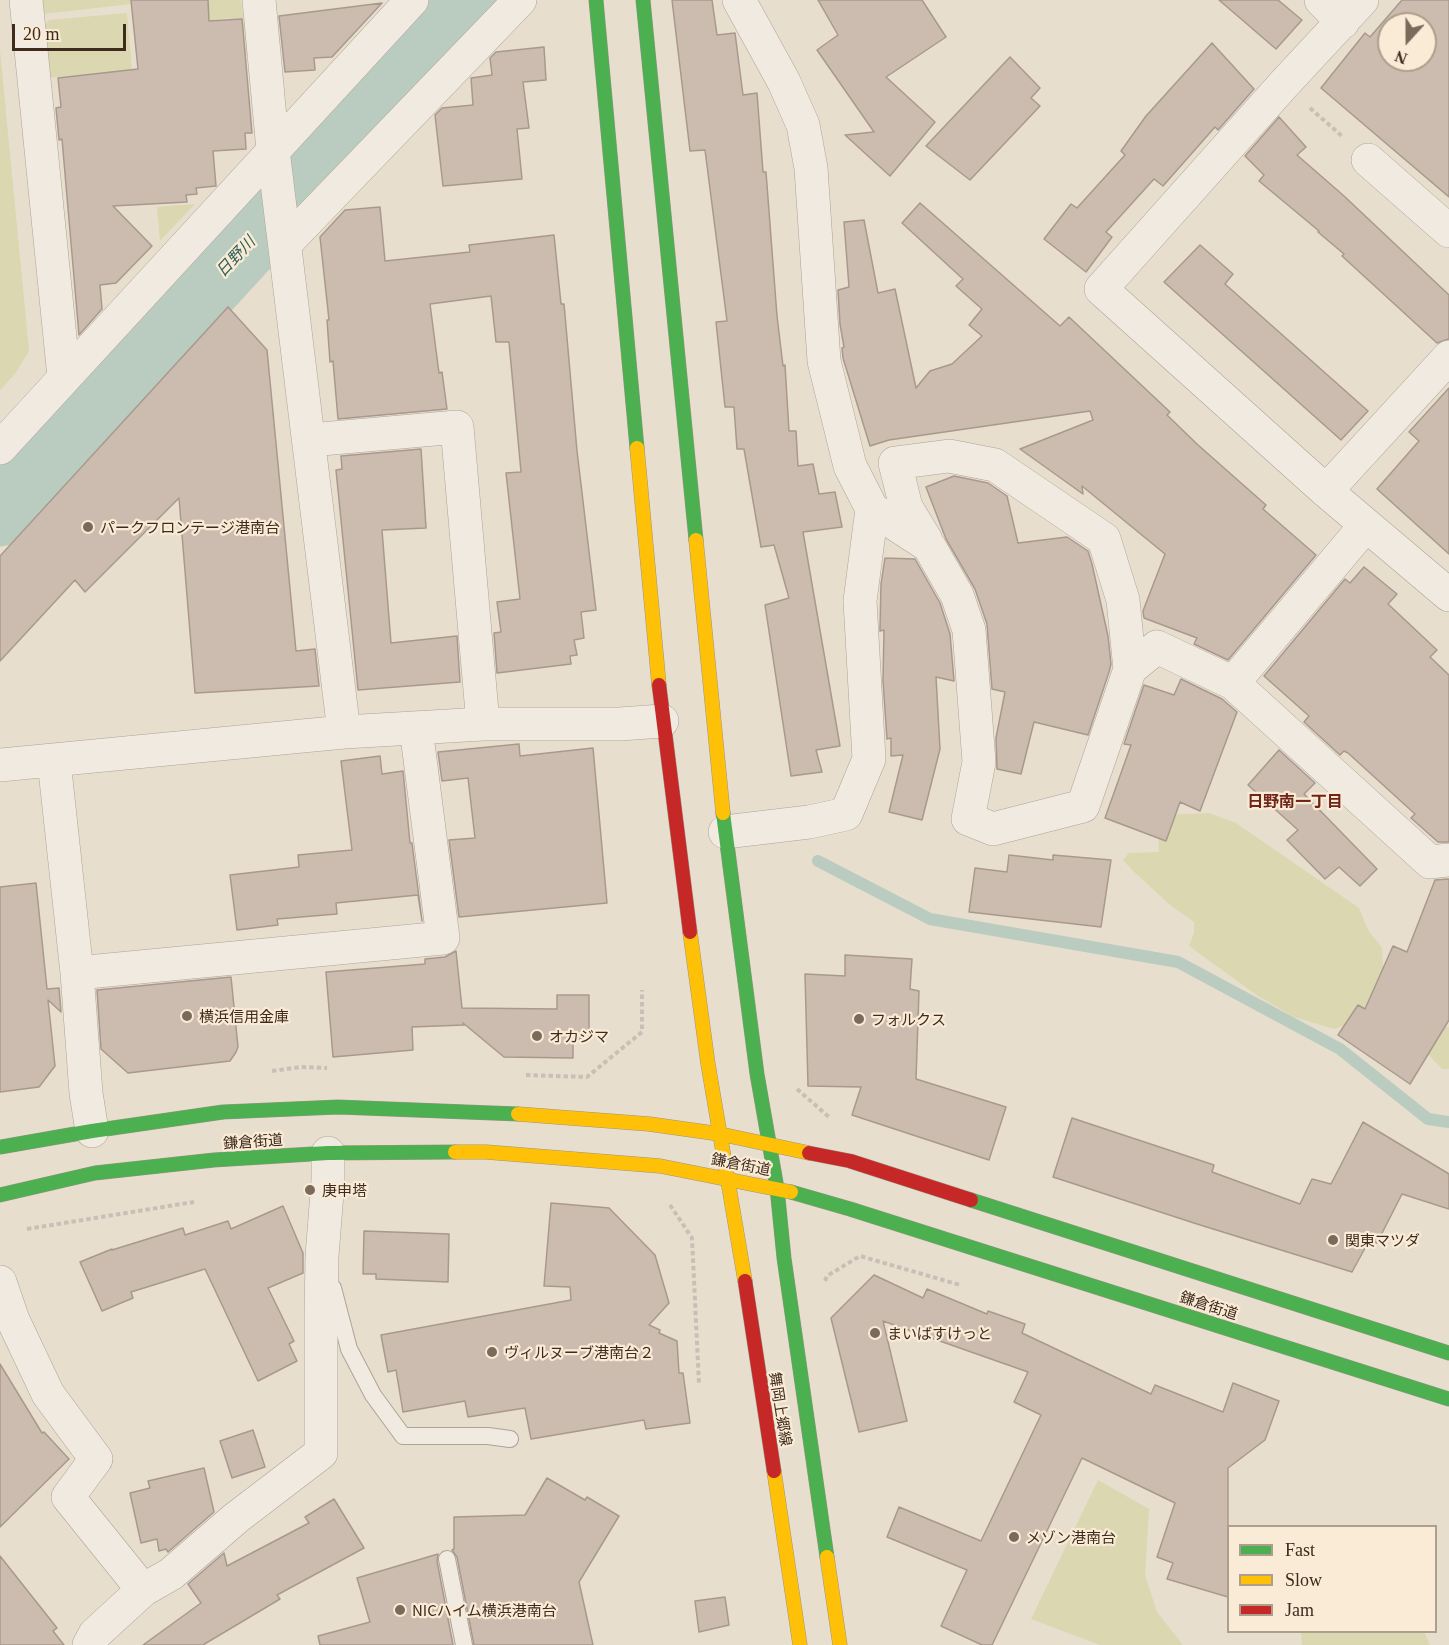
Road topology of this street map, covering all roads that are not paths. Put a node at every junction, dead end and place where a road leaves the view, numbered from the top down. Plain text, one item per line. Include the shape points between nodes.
1 (26, 0) edge
2 (259, 0) edge
3 (412, 0) edge
4 (520, 0) edge
5 (596, 0) edge
6 (643, 0) edge
7 (739, 0) edge
8 (1342, 7) edge
9 (274, 151) junction
10 (1368, 160) road end
11 (1449, 231) edge
12 (285, 243) junction
13 (1449, 357) edge
14 (64, 377) junction
15 (310, 440) junction
16 (0, 447) edge
17 (1326, 491) junction
18 (872, 509) junction
19 (1366, 525) junction
20 (929, 546) junction
21 (1449, 595) edge
22 (1130, 669) junction
23 (1233, 683) junction
24 (662, 721) junction
25 (483, 724) junction
26 (416, 728) junction
27 (344, 732) junction
28 (54, 761) junction
29 (0, 765) edge
30 (725, 832) junction
31 (1449, 860) edge
32 (77, 973) junction
33 (92, 1131) junction
34 (720, 1134) junction
35 (769, 1144) junction
36 (0, 1147) edge
37 (328, 1153) junction
38 (728, 1178) junction
39 (777, 1188) junction
40 (0, 1195) edge
41 (322, 1256) junction
42 (0, 1282) edge
43 (1449, 1353) edge
44 (1449, 1399) edge
45 (510, 1439) dead end
46 (447, 1559) dead end
47 (143, 1590) junction
48 (89, 1645) edge
49 (464, 1645) edge
50 (800, 1645) edge
51 (840, 1645) edge

1 - 14 street
2 - 9 street
3 - 9 street
4 - 12 street
5 - 24 street, 舞岡上郷線
6 - 30 street, 舞岡上郷線
7 - 18 street via 803,125 811,168 824,361 850,466
8 - 17 street via 1284,84 1101,289
9 - 12 street
9 - 14 street
10 - 11 street
12 - 15 street
13 - 17 street
14 - 16 street
15 - 25 street via 457,427
15 - 27 street
17 - 19 street
18 - 20 street
18 - 30 street via 860,601 868,759 846,814
19 - 21 street
19 - 23 street
20 - 22 street via 906,507 895,462 949,456 995,465 1104,539 1123,600
20 - 22 street via 957,595 969,630 979,762 968,819 993,829 1083,806
22 - 23 street via 1157,647
23 - 31 street via 1430,862
24 - 25 street
24 - 34 street, 舞岡上郷線
25 - 26 street
26 - 27 street
26 - 32 street via 443,938
27 - 28 street
28 - 29 street
28 - 32 street
30 - 35 street, 舞岡上郷線
32 - 33 street
33 - 34 street, 鎌倉街道 via 223,1112 338,1107 520,1114
33 - 36 street, 鎌倉街道
34 - 35 street, 鎌倉街道
34 - 38 street, 舞岡上郷線
35 - 39 street, 舞岡上郷線
35 - 43 street, 鎌倉街道 via 850,1161
37 - 38 street, 鎌倉街道 via 486,1152 660,1166
37 - 40 street, 鎌倉街道 via 95,1173
37 - 41 street
38 - 39 street, 鎌倉街道
38 - 50 street, 舞岡上郷線
39 - 44 street, 鎌倉街道
39 - 51 street, 舞岡上郷線
41 - 45 lane via 349,1349 373,1395 403,1436
41 - 47 street via 321,1453 171,1574
42 - 47 street via 13,1320 48,1394 96,1459 68,1497
46 - 49 lane
47 - 48 street via 95,1634

